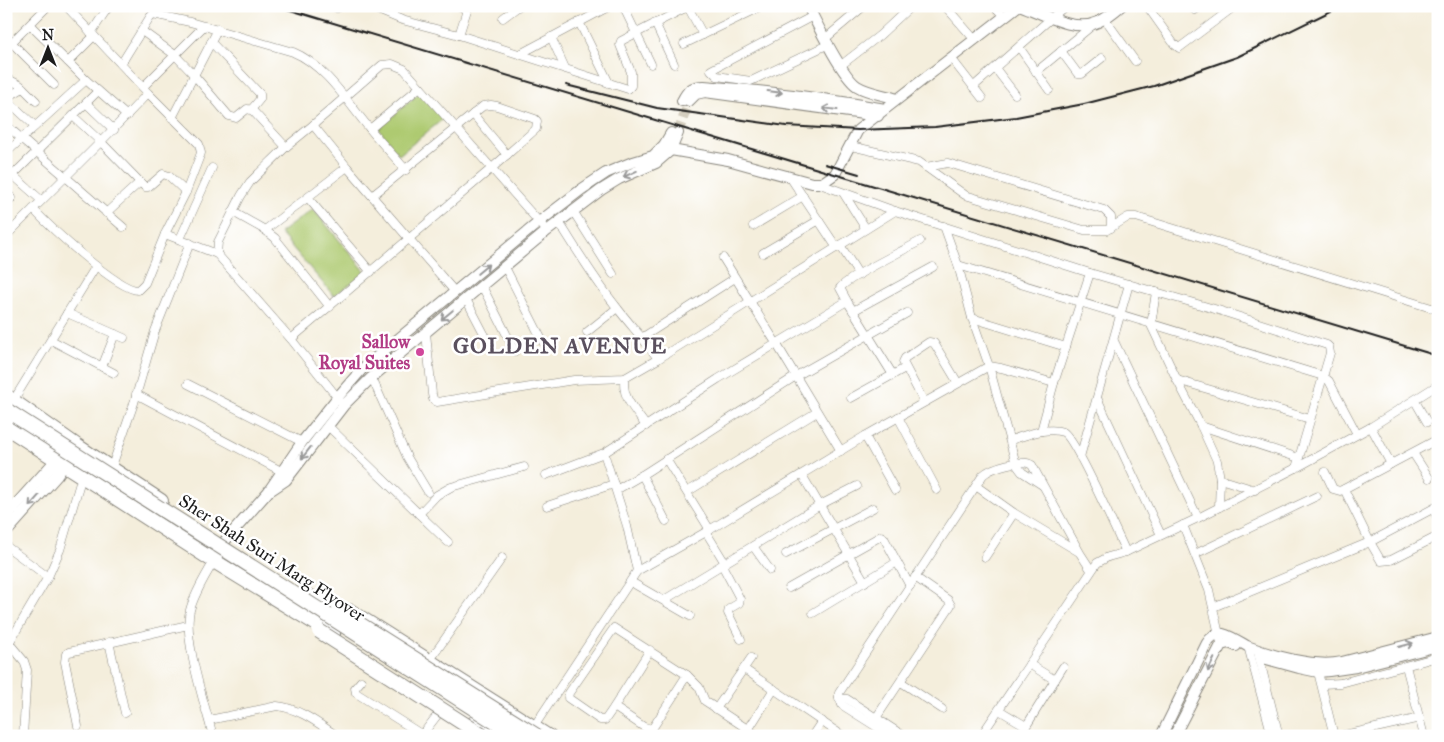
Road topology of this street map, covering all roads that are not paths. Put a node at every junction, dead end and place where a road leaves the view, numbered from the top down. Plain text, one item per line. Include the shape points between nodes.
1 (48, 6) edge
2 (66, 6) edge
3 (109, 6) edge
4 (376, 6) edge
5 (519, 6) edge
6 (610, 6) edge
7 (623, 6) edge
8 (688, 6) edge
9 (763, 6) edge
10 (808, 6) edge
11 (864, 6) edge
12 (910, 6) edge
13 (945, 6) edge
14 (994, 6) edge
15 (1018, 6) edge
16 (1022, 6) edge
17 (1065, 6) edge
18 (1121, 6) edge
19 (1147, 6) edge
20 (1190, 6) edge
21 (1201, 6) edge
22 (1235, 6) edge
23 (463, 7) edge
24 (813, 16) junction
25 (1004, 16) junction
26 (503, 18) dead end
27 (1105, 19) junction
28 (1052, 20) junction
29 (579, 22) junction
30 (654, 23) junction
31 (1094, 24) junction
32 (30, 25) junction
33 (204, 26) junction
34 (218, 30) junction
35 (142, 31) junction
36 (636, 32) junction
37 (92, 34) junction
38 (459, 35) junction
39 (703, 35) junction
40 (550, 38) junction
41 (974, 40) junction
42 (827, 41) junction
43 (211, 42) junction
44 (684, 44) dead end
45 (9, 46) edge
46 (1019, 47) junction
47 (1061, 51) junction
48 (520, 54) junction
49 (175, 55) junction
50 (951, 58) junction
51 (1102, 58) dead end
52 (1136, 61) dead end
53 (68, 62) junction
54 (121, 64) junction
55 (651, 64) dead end
56 (674, 64) dead end
57 (840, 66) junction
58 (565, 68) junction
59 (995, 68) junction
60 (1036, 72) junction
61 (194, 75) junction
62 (6, 78) edge
63 (86, 80) junction
64 (609, 83) junction
65 (54, 85) dead end
66 (420, 87) junction
67 (973, 87) junction
68 (23, 88) junction
69 (146, 90) junction
70 (1049, 90) dead end
71 (98, 91) junction
72 (1015, 94) dead end
73 (344, 97) junction
74 (982, 98) dead end
75 (6, 99) edge
76 (898, 99) junction
77 (36, 101) dead end
78 (686, 101) dead end
79 (86, 103) junction
80 (251, 110) junction
81 (881, 112) junction
82 (473, 114) junction
83 (73, 116) junction
84 (126, 116) junction
85 (172, 118) junction
86 (6, 125) edge
87 (313, 125) junction
88 (35, 126) junction
89 (457, 128) junction
90 (370, 129) junction
91 (114, 130) junction
92 (674, 133) tunnel mouth
93 (22, 138) junction
94 (101, 142) junction
95 (851, 146) junction
96 (286, 147) junction
97 (668, 148) junction
98 (37, 152) junction
99 (6, 153) edge
100 (507, 154) junction
101 (347, 167) junction
102 (926, 167) junction
103 (212, 168) dead end
104 (492, 168) junction
105 (6, 169) edge
106 (406, 170) junction
107 (13, 175) junction
108 (65, 176) junction
109 (790, 177) junction
110 (140, 182) junction
111 (817, 183) junction
112 (186, 192) junction
113 (844, 194) junction
114 (372, 196) junction
115 (803, 196) junction
116 (308, 198) junction
117 (41, 200) junction
118 (33, 209) junction
119 (573, 211) junction
120 (895, 211) junction
121 (234, 212) junction
122 (106, 213) junction
123 (819, 220) junction
124 (539, 222) junction
125 (559, 222) junction
126 (753, 226) dead end
127 (944, 226) junction
128 (123, 227) dead end
129 (1111, 228) junction
130 (866, 229) junction
131 (265, 230) junction
132 (547, 232) junction
133 (165, 234) junction
134 (6, 236) edge
135 (410, 239) junction
136 (180, 240) junction
137 (920, 241) dead end
138 (190, 243) junction
139 (838, 246) junction
140 (763, 253) dead end
141 (217, 254) junction
142 (723, 258) dead end
143 (958, 265) junction
144 (96, 266) junction
145 (505, 267) junction
146 (933, 267) dead end
147 (371, 272) junction
148 (1090, 273) junction
149 (612, 274) dead end
150 (859, 275) junction
151 (735, 278) junction
152 (1129, 284) junction
153 (482, 286) junction
154 (455, 292) junction
155 (1156, 292) junction
156 (466, 299) junction
157 (750, 301) junction
158 (847, 301) junction
159 (1080, 303) junction
160 (330, 307) junction
161 (616, 308) junction
162 (853, 310) junction
163 (1438, 310) edge
164 (67, 313) junction
165 (907, 313) dead end
166 (1121, 315) junction
167 (972, 318) junction
168 (1152, 325) junction
169 (410, 330) junction
170 (587, 332) dead end
171 (115, 334) junction
172 (422, 336) junction
173 (868, 336) junction
174 (643, 337) junction
175 (124, 338) dead end
176 (51, 340) junction
177 (291, 340) junction
178 (1114, 341) junction
179 (543, 342) dead end
180 (776, 343) junction
181 (1066, 347) junction
182 (491, 348) dead end
183 (515, 351) dead end
184 (658, 359) junction
185 (989, 366) junction
186 (102, 367) junction
187 (905, 368) junction
188 (114, 373) dead end
189 (893, 375) junction
190 (796, 376) junction
191 (1323, 376) junction
192 (372, 378) junction
193 (624, 378) junction
194 (1178, 380) junction
195 (958, 383) junction
196 (1054, 383) junction
197 (188, 384) dead end
198 (1438, 387) edge
199 (136, 394) junction
200 (851, 398) dead end
201 (1097, 398) junction
202 (340, 401) junction
203 (1415, 401) junction
204 (9, 402) edge
205 (924, 402) junction
206 (817, 412) junction
207 (898, 417) junction
208 (6, 418) edge
209 (1310, 419) junction
210 (1427, 422) dead end
211 (328, 426) junction
212 (646, 426) junction
213 (1201, 426) junction
214 (6, 427) edge
215 (1371, 428) junction
216 (1041, 431) junction
217 (1357, 434) junction
218 (864, 436) junction
219 (1438, 438) edge
220 (1010, 440) junction
221 (302, 442) junction
222 (74, 444) junction
223 (841, 451) junction
224 (604, 453) junction
225 (1413, 453) junction
226 (1080, 457) junction
227 (1299, 458) junction
228 (666, 459) junction
229 (60, 462) junction
230 (1016, 464) junction
231 (1391, 464) junction
232 (524, 467) dead end
233 (1296, 468) junction
234 (111, 469) junction
235 (281, 471) junction
236 (1325, 472) dead end
237 (546, 475) dead end
238 (642, 475) junction
239 (802, 475) junction
240 (82, 476) junction
241 (1430, 478) dead end
242 (1220, 479) junction
243 (857, 486) dead end
244 (976, 486) junction
245 (615, 487) junction
246 (1045, 487) junction
247 (1344, 489) junction
248 (895, 490) dead end
249 (937, 490) dead end
250 (1255, 490) junction
251 (268, 492) junction
252 (428, 492) dead end
253 (687, 492) junction
254 (1317, 496) dead end
255 (820, 505) junction
256 (547, 506) dead end
257 (1219, 507) junction
258 (1435, 507) edge
259 (873, 508) dead end
260 (1014, 513) junction
261 (419, 514) junction
262 (6, 516) edge
263 (1198, 518) junction
264 (1438, 518) edge
265 (666, 521) dead end
266 (1183, 525) junction
267 (834, 528) junction
268 (708, 531) junction
269 (6, 532) edge
270 (1161, 535) junction
271 (1438, 536) edge
272 (224, 542) junction
273 (448, 542) dead end
274 (1370, 542) junction
275 (6, 546) edge
276 (753, 546) junction
277 (1126, 552) junction
278 (1080, 553) junction
279 (786, 554) dead end
280 (848, 554) junction
281 (1195, 554) junction
282 (985, 557) dead end
283 (502, 558) dead end
284 (214, 561) junction
285 (897, 562) junction
286 (724, 564) junction
287 (770, 570) dead end
288 (1091, 570) junction
289 (637, 572) junction
290 (916, 577) junction
291 (48, 578) junction
292 (632, 582) junction
293 (864, 582) junction
294 (910, 586) junction
295 (789, 588) dead end
296 (308, 596) junction
297 (664, 600) junction
298 (1214, 608) junction
299 (336, 609) junction
300 (292, 610) junction
301 (813, 613) dead end
302 (690, 616) dead end
303 (605, 622) junction
304 (188, 625) junction
305 (614, 628) junction
306 (1438, 637) edge
307 (741, 639) dead end
308 (1220, 640) junction
309 (109, 642) junction
310 (8, 645) edge
311 (1438, 646) edge
312 (650, 650) junction
313 (1253, 651) junction
314 (1438, 657) edge
315 (750, 658) dead end
316 (430, 660) junction
317 (1029, 664) junction
318 (1406, 666) junction
319 (1064, 667) dead end
320 (1316, 668) junction
321 (744, 669) junction
322 (687, 675) junction
323 (1055, 680) junction
324 (361, 681) dead end
325 (901, 682) junction
326 (1322, 684) junction
327 (774, 689) junction
328 (839, 698) junction
329 (445, 705) junction
330 (614, 707) junction
331 (716, 708) junction
332 (942, 709) dead end
333 (999, 710) junction
334 (125, 713) dead end
335 (876, 718) junction
336 (1420, 718) junction
337 (209, 720) junction
338 (822, 721) junction
339 (78, 726) dead end
340 (1026, 726) junction
341 (748, 730) junction
342 (531, 734) edge
343 (423, 735) edge
344 (24, 736) edge
345 (213, 736) edge
346 (337, 736) edge
347 (483, 736) edge
348 (494, 736) edge
349 (505, 736) edge
350 (517, 736) edge
351 (551, 736) edge
352 (758, 736) edge
353 (812, 736) edge
354 (843, 736) edge
355 (891, 736) edge
356 (904, 736) edge
357 (981, 736) edge
358 (1020, 736) edge
359 (1161, 736) edge
360 (1174, 736) edge
361 (1272, 736) edge
362 (1279, 736) edge
363 (1334, 736) edge
364 (1340, 736) edge
365 (1424, 736) edge

1 - 32 street
2 - 37 street
3 - 37 street
4 - 38 street via 378,10 402,20
5 - 26 street
6 - 29 street
7 - 36 street
8 - 30 street
8 - 39 street
9 - 39 street
10 - 24 street
11 - 42 street
12 - 57 street
13 - 41 street
14 - 25 street
15 - 25 street
16 - 28 street
17 - 28 street
18 - 27 street
19 - 22 street via 1179,48
20 - 21 street via 1195,10
23 - 38 street via 468,10
24 - 42 street
24 - 42 street via 711,70 717,76 751,81
25 - 41 street
27 - 31 street
27 - 52 street
28 - 31 street
28 - 46 street
29 - 40 street
29 - 64 street
30 - 36 street
30 - 56 street
31 - 47 street
32 - 45 street
32 - 53 street
33 - 34 street
33 - 35 street via 154,14
33 - 49 street
34 - 43 street
34 - 73 street via 303,56
35 - 49 street
35 - 54 street
36 - 55 street
36 - 64 street via 620,43 631,72 630,88
37 - 53 street
37 - 54 street
38 - 48 street
39 - 44 street
40 - 48 street
40 - 58 street
41 - 50 street
42 - 57 street
43 - 61 street
43 - 80 street via 261,96
45 - 65 street
46 - 59 street
46 - 60 street
47 - 51 street via 1078,74
47 - 60 street
48 - 58 street
49 - 61 street
49 - 69 street
50 - 67 street
50 - 76 street
53 - 63 street
54 - 69 street
57 - 76 street via 858,87
58 - 64 street
59 - 67 street
59 - 72 street
60 - 70 street
61 - 80 street via 231,117 236,118
61 - 85 street
62 - 68 street
63 - 71 street
63 - 88 street
66 - 73 street via 404,69 387,64
66 - 89 street
66 - 90 street
67 - 74 street
68 - 75 street
68 - 77 street
69 - 84 street
69 - 85 street
71 - 79 street
71 - 84 street
73 - 87 street
73 - 90 street
75 - 88 street
76 - 81 street
78 - 81 street via 705,92
79 - 83 street
79 - 91 street
80 - 96 street
81 - 95 street via 858,130
82 - 89 street
82 - 100 street
82 - 100 street via 483,106 491,105 537,121 536,128
83 - 94 street
83 - 98 street
84 - 91 street
85 - 112 street via 197,141 200,149
86 - 93 street
87 - 96 street
87 - 101 street
88 - 93 street
89 - 104 street
89 - 106 street
90 - 106 street
91 - 94 street
92 - 97 street
93 - 98 street
93 - 99 street
94 - 108 street
94 - 110 street
95 - 102 street via 909,159
95 - 111 street via 835,174 826,182
96 - 121 street via 250,182
97 - 109 street
97 -> 119 street via 656,163 619,179
97 - 124 street via 606,173
98 - 107 street
98 - 108 street
100 - 104 street
101 - 114 street
101 - 116 street
102 - 129 street via 965,195 1084,230
102 - 129 street via 948,163 1104,210 1111,218
103 - 136 street
104 - 124 street
104 - 135 street
105 - 107 street
106 - 114 street
107 - 117 street
108 - 117 street
108 - 122 street
109 - 111 street
109 - 115 street
110 - 112 street via 148,187 164,174
110 - 122 street
111 - 113 street
112 - 133 street
113 - 120 street
113 - 130 street
114 - 135 street
115 - 123 street
115 - 126 street
116 - 131 street
116 - 147 street
117 - 118 street
118 - 134 street
118 - 144 street
119 - 125 street
119 - 149 street
120 - 127 street
120 - 130 street
121 - 131 street
121 - 141 street via 218,242
122 - 128 street
123 - 139 street
123 - 140 street
124 - 132 street
154 -> 124 street
125 - 132 street
125 - 161 street
127 - 143 street
127 - 148 street
129 - 163 street via 1128,217 1136,216
130 - 139 street
131 - 160 street
132 - 145 street
133 - 136 street
133 - 144 street via 145,283 138,290 125,286
135 - 147 street
135 - 154 street
136 - 138 street
137 - 150 street
138 - 141 street
138 - 199 street via 155,331
139 - 150 street
139 - 157 street
141 - 177 street
142 - 151 street
143 - 159 street
143 - 167 street
144 - 164 street
145 - 153 street
145 - 179 street
146 - 162 street
147 - 160 street
148 - 152 street
148 - 159 street
150 - 158 street via 841,287
151 - 157 street
151 - 174 street
152 - 155 street
152 - 166 street
153 - 156 street
153 - 183 street
154 - 169 street
155 - 168 street
155 - 191 street via 1326,344 1330,353
156 -> 172 street
156 - 182 street
157 - 180 street
157 - 184 street
158 - 162 street
158 - 180 street
159 - 166 street
159 - 181 street
160 - 177 street
161 - 170 street
161 - 174 street
162 - 173 street
164 - 171 street
164 - 176 street
165 - 173 street
166 - 168 street
166 - 178 street
167 - 181 street
167 - 185 street
168 - 191 street
168 - 194 street
169 - 172 street
169 - 202 street via 362,369
171 - 175 street
171 - 186 street
172 - 192 street
172 - 193 street via 432,394 437,402 574,380
173 - 189 street
173 - 190 street
174 - 184 street
176 - 186 street
176 - 204 street
177 - 202 street
178 - 201 street
178 - 263 street
180 - 190 street
180 - 212 street
181 - 196 street
184 - 193 street
185 - 195 street
185 - 196 street
185 - 220 street
186 - 188 street
187 - 189 street
187 - 195 street via 903,360 933,342
187 - 205 street
189 - 200 street
190 - 206 street
190 - 228 street
191 - 209 street
191 - 217 street
192 - 202 street
192 - 252 street via 407,457
193 - 212 street via 625,395
194 - 209 street
194 - 213 street
195 - 205 street
196 - 216 street
197 - 221 street
198 - 203 street
199 - 234 street
199 - 235 street
201 - 226 street
201 - 270 street
202 - 211 street
202 - 221 street
203 - 210 street
203 - 215 street
204 - 222 highway
204 - 350 highway, Sher Shah Suri Marg Flyover, bridge
205 - 207 street
206 - 223 street
206 - 253 street
207 - 218 street
207 - 249 street
208 - 349 highway, Sher Shah Suri Marg Flyover
209 - 227 street
211 -> 251 street via 286,480
211 - 261 street
212 - 224 street
213 - 227 street
213 - 242 street via 1219,466
214 - 229 highway
215 - 217 street
215 - 231 street
216 - 220 street
216 - 226 street via 1064,433
217 - 233 street
218 - 223 street
218 - 248 street
219 - 225 street
220 - 230 street
221 - 235 street
222 - 229 main road
222 - 234 highway
223 - 239 street
224 - 237 street
224 - 245 street
225 - 231 street
225 - 241 street
226 - 277 street
227 - 233 street
228 - 238 street
228 - 253 street
229 - 240 highway
229 - 262 main road
229 -> 269 main road
230 - 244 street via 987,471
230 - 246 street via 1022,472
230 - 246 street via 1028,462 1032,465
231 - 247 street
232 - 261 street via 450,487 437,495
233 - 250 street
234 - 272 highway
235 - 251 street
236 - 247 street via 1335,490
238 - 245 street
238 - 265 street
239 - 255 street
239 - 268 street
240 - 284 highway
240 - 291 street via 60,550
242 - 250 street
242 - 257 street
243 - 255 street
244 - 260 street
244 - 290 street
245 - 256 street
245 - 289 street
246 - 278 street
247 - 274 street
250 - 257 street
251 - 272 street
253 - 268 street
254 - 281 street
255 - 267 street
255 - 276 street
257 - 263 street
258 - 264 street
258 - 274 street
259 - 267 street
260 - 278 street
260 - 282 street
261 - 273 street
263 - 266 street
266 - 270 street
266 - 281 street
267 - 279 street
267 - 280 street
268 - 286 street
268 - 289 street
270 - 277 street
271 - 274 street via 1385,562 1379,559
272 - 284 street
272 - 296 highway
274 - 298 street
275 - 291 street
276 - 286 street
276 - 287 street
277 - 288 street via 1104,558
278 - 288 street
280 - 285 street via 881,536
280 - 293 street
280 - 295 street
281 - 298 street
283 - 316 street
284 - 300 highway
284 - 304 street via 195,596
285 - 293 street
285 - 294 street
286 - 297 street
286 - 307 street via 740,599 740,603 728,613
288 - 317 street
289 - 292 street
290 - 294 street
290 - 325 street via 951,605
291 - 310 street
292 - 297 street
292 - 303 street
293 - 301 street
294 - 328 street via 839,692
296 - 299 highway
296 - 342 highway
297 - 302 street
298 - 308 street
299 - 316 street via 352,610
299 - 342 highway, bridge
300 - 329 highway
300 - 347 highway, bridge via 319,631
303 - 305 street
303 - 342 street
304 - 309 street
304 - 337 street
305 - 312 street
305 - 330 street via 568,697 600,720 605,720
320 -> 306 street
308 - 313 street
308 - 359 street via 1211,638 1207,643
308 -> 360 street
309 - 334 street
309 - 339 street via 69,652 65,657
310 - 344 street via 28,670
311 - 320 street via 1336,671
312 - 322 street
312 - 330 street
313 - 320 street
313 - 361 street
313 - 362 street
314 - 318 street
315 - 321 street
316 - 342 street
317 - 323 street
317 - 333 street
318 - 326 street via 1341,683
318 - 336 street
319 - 323 street
320 - 326 street
321 - 327 street
321 - 331 street
322 - 330 street via 652,729
322 - 331 street via 698,685 706,701
323 - 340 street
324 - 343 street via 355,688 356,693
325 - 332 street
325 - 335 street
326 - 363 street
327 - 338 street
327 - 341 street
328 - 335 street via 847,699
328 - 355 street via 842,705
329 - 343 street
329 - 348 highway
331 - 341 street
333 - 340 street
333 - 357 street
335 - 356 street
336 - 364 street
336 - 365 street
337 - 345 street
337 - 346 street via 277,706 287,707
338 - 353 street
338 - 354 street
340 - 358 street
341 - 352 street
342 - 351 street

